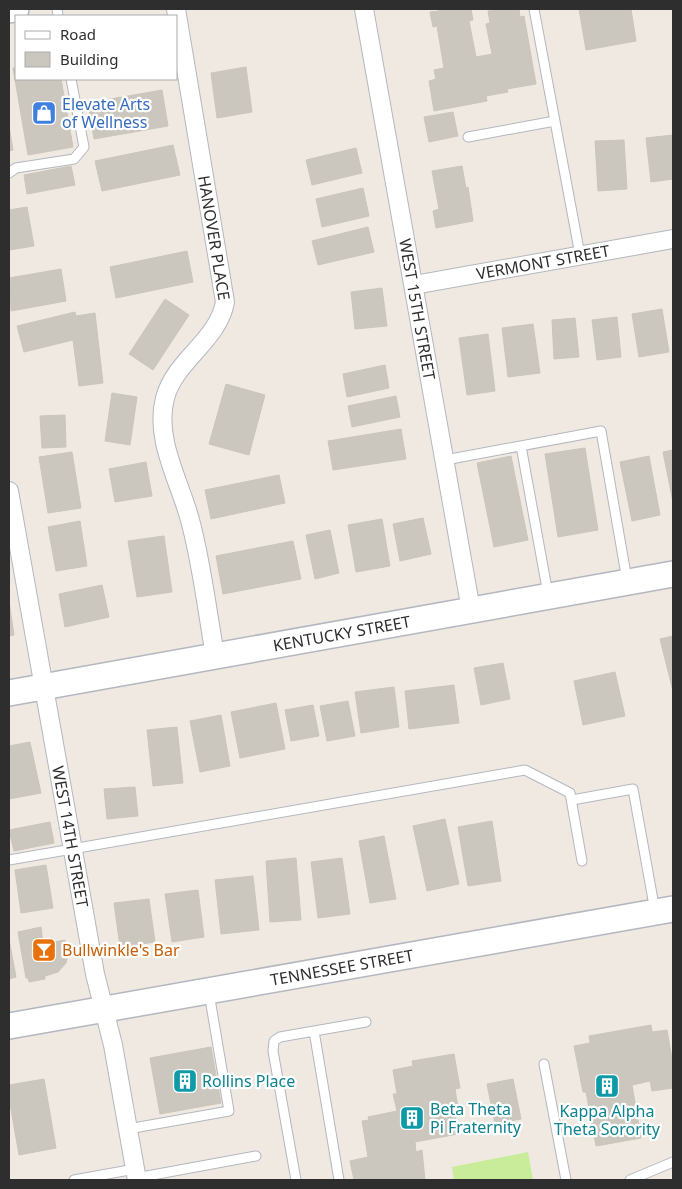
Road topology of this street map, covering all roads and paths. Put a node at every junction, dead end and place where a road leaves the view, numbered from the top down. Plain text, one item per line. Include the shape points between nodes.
1 (16, 9) edge
2 (364, 9) edge
3 (534, 9) edge
4 (9, 10) edge
5 (178, 21) edge
6 (70, 80) edge
7 (555, 121) junction
8 (468, 136) dead end
9 (9, 172) edge
10 (673, 239) edge
11 (580, 255) junction
12 (414, 285) junction
13 (521, 446) junction
14 (445, 460) junction
15 (9, 491) edge
16 (12, 524) edge
17 (673, 574) edge
18 (628, 582) junction
19 (549, 596) junction
20 (471, 610) junction
21 (215, 655) junction
22 (43, 686) junction
23 (9, 693) edge
24 (572, 800) junction
25 (72, 848) junction
26 (9, 860) edge
27 (582, 861) dead end
28 (664, 910) edge
29 (208, 990) junction
30 (104, 1009) junction
31 (366, 1022) dead end
32 (9, 1026) edge
33 (314, 1031) junction
34 (544, 1064) dead end
35 (128, 1129) junction
36 (256, 1156) dead end
37 (673, 1162) edge
38 (136, 1176) edge
39 (74, 1180) edge
40 (296, 1180) edge
41 (340, 1180) edge
42 (566, 1180) edge
43 (630, 1180) edge

1 - 4 main road
2 - 12 street, WEST 15TH STREET
3 - 7 lane
5 - 21 street, HANOVER PLACE via 224,302 216,326 171,383 163,417 168,451 190,520
6 - 9 lane via 84,147 82,152 74,159 16,168
7 - 8 lane
7 - 11 lane
10 - 11 street, VERMONT STREET
11 - 12 street, VERMONT STREET
12 - 14 street, WEST 15TH STREET
13 - 14 lane
13 - 18 lane via 601,431
13 - 19 lane
14 - 20 street, WEST 15TH STREET
15 - 16 street, WEST 14TH STREET
16 - 22 street, WEST 14TH STREET
17 - 18 main road, KENTUCKY STREET
18 - 19 main road, KENTUCKY STREET
19 - 20 main road, KENTUCKY STREET
20 - 21 main road, KENTUCKY STREET
21 - 22 main road, KENTUCKY STREET
22 - 23 main road, KENTUCKY STREET
22 - 25 street, WEST 14TH STREET
24 - 25 lane via 570,793 525,770
24 - 27 lane
24 - 28 lane via 633,789
25 - 26 lane
25 - 30 street, WEST 14TH STREET
28 - 29 main road, TENNESSEE STREET
29 - 30 main road, TENNESSEE STREET
29 - 35 lane via 229,1111
30 - 32 main road, TENNESSEE STREET
30 - 35 street, WEST 14TH STREET
31 - 33 lane
33 - 40 lane via 274,1041 273,1051
33 - 41 lane
34 - 42 lane
35 - 38 street, WEST 14TH STREET
36 - 38 lane
37 - 43 lane
38 - 39 lane

